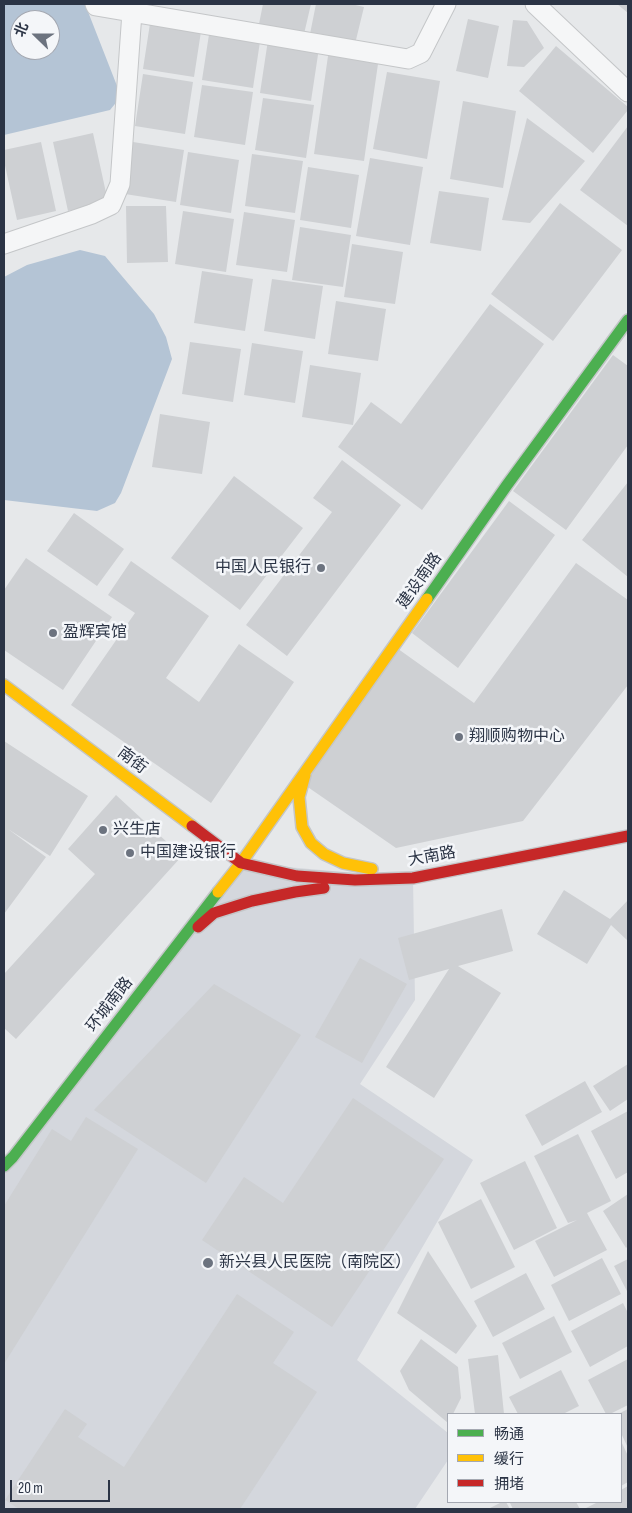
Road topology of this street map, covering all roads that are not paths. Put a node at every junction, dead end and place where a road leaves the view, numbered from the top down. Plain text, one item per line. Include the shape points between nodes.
1 (95, 4) edge
2 (446, 4) edge
3 (535, 4) edge
4 (132, 12) junction
5 (628, 92) edge
6 (4, 244) edge
7 (628, 320) edge
8 (4, 685) edge
9 (307, 770) junction
10 (628, 836) edge
11 (241, 863) junction
12 (413, 878) junction
13 (174, 949) junction
14 (4, 1166) edge

1 - 4 lane
2 - 4 lane via 420,53 408,59
3 - 5 lane
4 - 6 lane via 120,184 111,205
7 - 9 street, 建设南路 via 507,485
8 - 11 street, 南街
9 - 11 street, 建设南路
9 - 12 street via 299,797 302,827 311,843 324,854 343,862
10 - 12 street, 大南路
11 - 12 street, 大南路 via 297,876 355,880
11 - 13 street, 环城南路
12 - 13 street via 295,892 252,901 214,914
13 - 14 street, 环城南路

